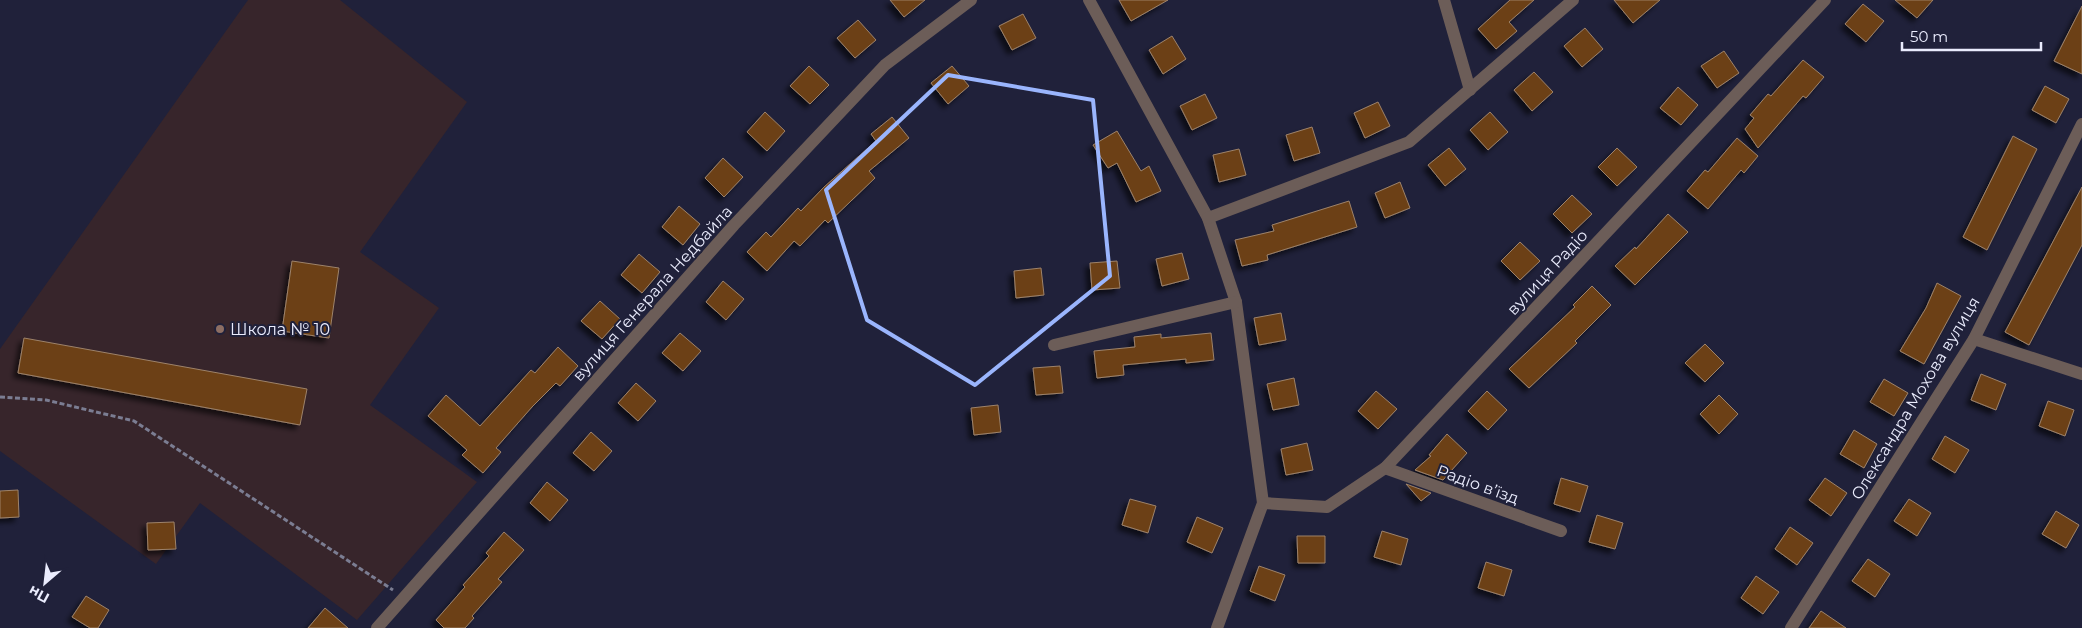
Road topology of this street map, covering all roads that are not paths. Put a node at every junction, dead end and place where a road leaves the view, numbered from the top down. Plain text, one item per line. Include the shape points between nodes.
1 (971, 0) edge
2 (1089, 0) edge
3 (1444, 0) edge
4 (1572, 0) edge
5 (1825, 0) edge
6 (1470, 90) junction
7 (2082, 124) edge
8 (1208, 218) junction
9 (1236, 302) junction
10 (1974, 338) junction
11 (1054, 345) dead end
12 (2082, 374) edge
13 (1385, 468) junction
14 (1263, 504) junction
15 (1561, 531) dead end
16 (377, 628) edge
17 (1217, 628) edge
18 (1791, 628) edge

1 - 16 street, вулиця Генерала Недбайла via 885,65 734,225
2 - 8 street
3 - 6 street
4 - 6 street
5 - 13 street, вулиця Радіо
6 - 8 street via 1409,142
7 - 10 street, Олександра Мохова вулиця
8 - 9 street
9 - 11 street
9 - 14 street
10 - 12 street
10 - 18 street, Олександра Мохова вулиця
13 - 14 street, вулиця Радіо via 1327,507
13 - 15 street, Радіо в’їзд
14 - 17 street

